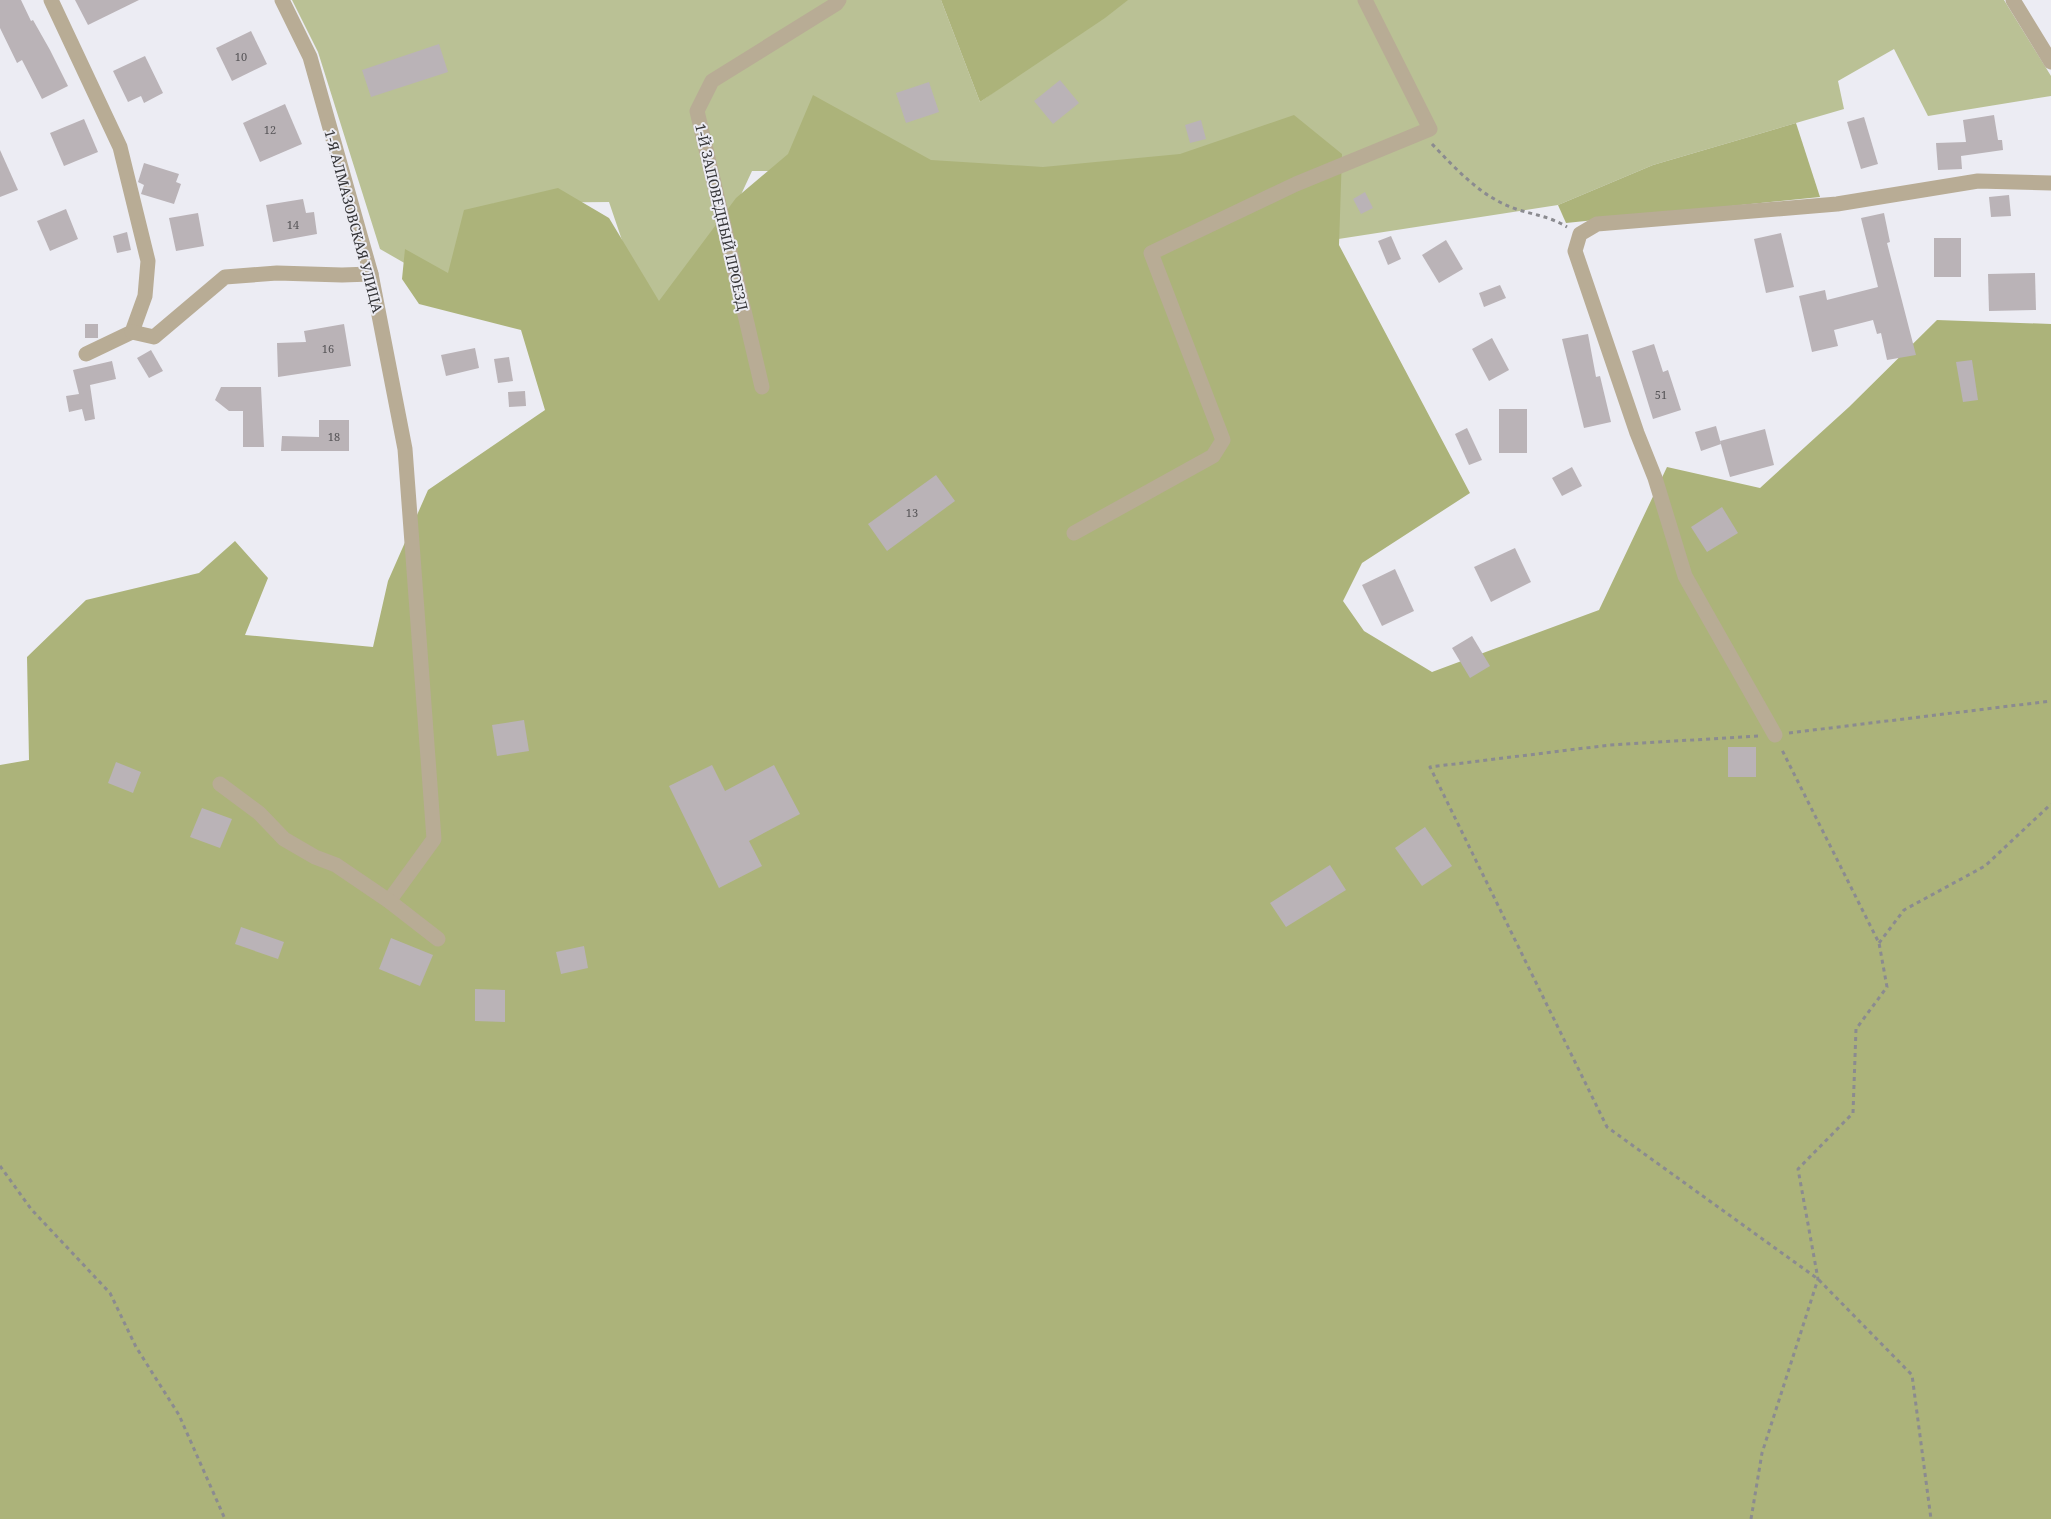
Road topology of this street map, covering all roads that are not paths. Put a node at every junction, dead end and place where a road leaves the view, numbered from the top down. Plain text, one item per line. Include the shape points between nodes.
1 (52, 0) edge
2 (282, 0) edge
3 (839, 0) edge
4 (1365, 0) edge
5 (2013, 0) edge
6 (2051, 62) edge
7 (2051, 183) edge
8 (371, 274) junction
9 (132, 332) junction
10 (86, 354) dead end
11 (762, 387) dead end
12 (1074, 534) dead end
13 (1775, 735) road end
14 (220, 784) dead end
15 (389, 901) junction
16 (438, 939) dead end

1 - 9 street via 120,147 148,260 145,296
2 - 8 street, 1-Я АЛМАЗОВСКАЯ УЛИЦА via 310,57
3 - 11 street, 1-Й ЗАПОВЕДНЫЙ ПРОЕЗД via 712,81 697,111
4 - 12 street via 1430,129 1296,184 1151,253 1223,440 1213,456
5 - 6 street
7 - 13 street via 1978,181 1837,204 1597,224 1580,234 1575,251 1655,478 1685,576
8 - 9 street via 277,273 225,277 154,337
8 - 15 street, 1-Я АЛМАЗОВСКАЯ УЛИЦА via 405,449 434,839
9 - 10 street
14 - 15 street via 259,813 284,839 336,865
15 - 16 street

